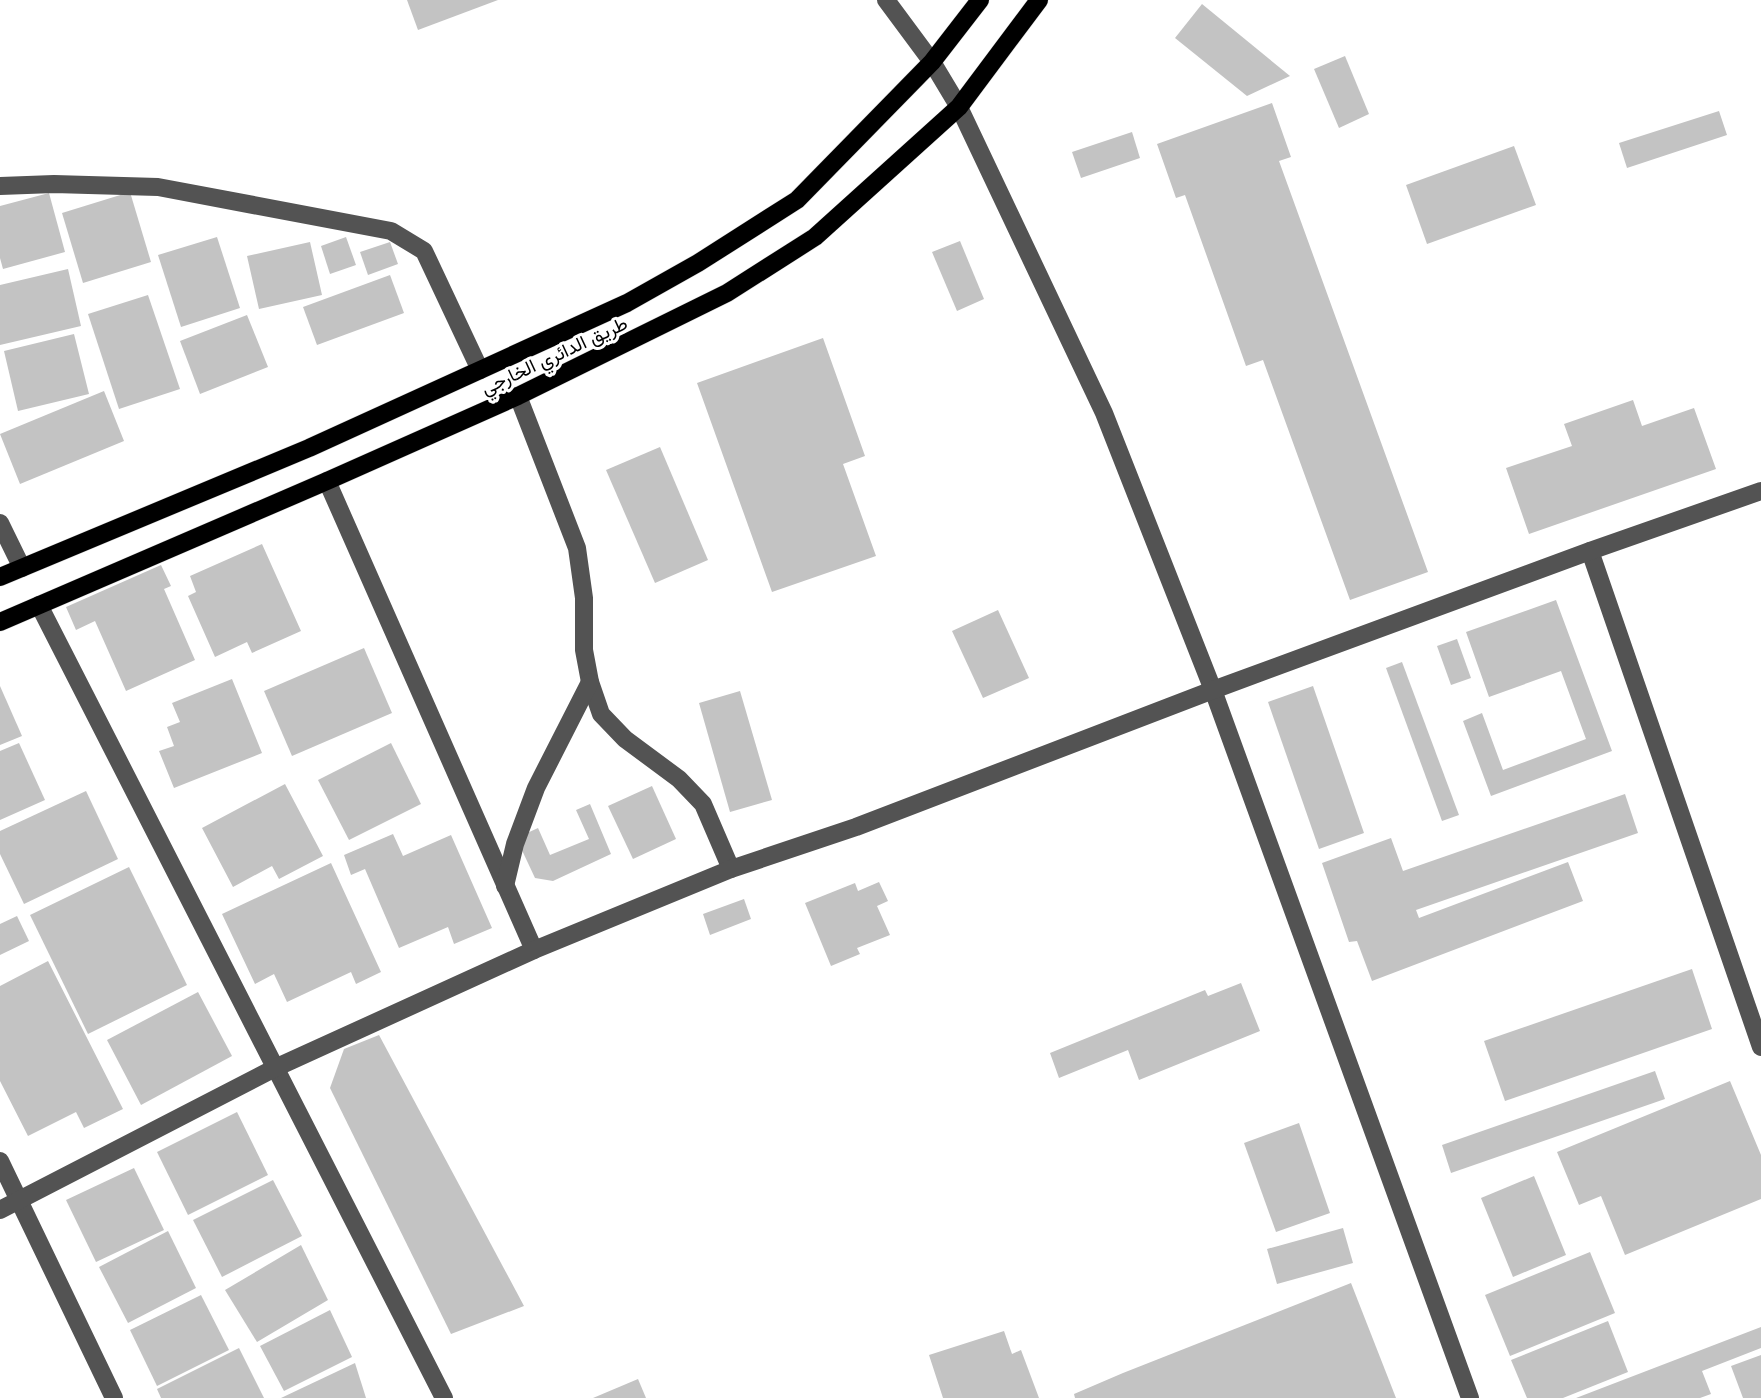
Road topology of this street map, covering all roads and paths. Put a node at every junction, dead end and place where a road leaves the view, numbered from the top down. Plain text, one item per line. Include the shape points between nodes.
1 (886, 0) edge
2 (980, 0) edge
3 (1039, 0) edge
4 (932, 62) junction
5 (959, 107) junction
6 (0, 186) edge
7 (480, 370) junction
8 (518, 396) junction
9 (327, 481) junction
10 (1761, 491) edge
11 (0, 523) edge
12 (1590, 551) junction
13 (22, 568) junction
14 (0, 577) edge
15 (38, 605) junction
16 (0, 622) edge
17 (590, 682) junction
18 (1213, 690) junction
19 (731, 869) junction
20 (505, 886) junction
21 (534, 950) junction
22 (1761, 1047) edge
23 (275, 1068) junction
24 (0, 1161) edge
25 (17, 1201) junction
26 (0, 1210) edge
27 (114, 1398) edge
28 (444, 1398) edge
29 (1471, 1398) edge

1 - 4 street
2 - 4 main road, طريق الدائري الخارجي
3 - 5 main road, طريق الدائري الخارجي
4 - 5 street
4 - 7 main road, طريق الدائري الخارجي via 797,200 627,303
5 - 8 main road, طريق الدائري الخارجي via 815,237 727,293
5 - 18 street via 1104,413
6 - 7 street via 158,187 391,231 424,251
7 - 13 main road, طريق الدائري الخارجي via 309,448
8 - 9 main road, طريق الدائري الخارجي
8 - 17 street via 577,548
9 - 15 main road, طريق الدائري الخارجي
9 - 20 street
10 - 12 street
11 - 13 street
12 - 18 street
12 - 22 street
13 - 14 main road, طريق الدائري الخارجي
15 - 16 main road, طريق الدائري الخارجي
15 - 23 street
17 - 19 street via 601,714 625,740 679,779 703,804
17 - 20 street via 536,788
18 - 19 street via 856,827
18 - 29 street
19 - 21 street
20 - 21 street
21 - 23 street
23 - 25 street
23 - 28 street
24 - 25 street
25 - 26 street
25 - 27 street

